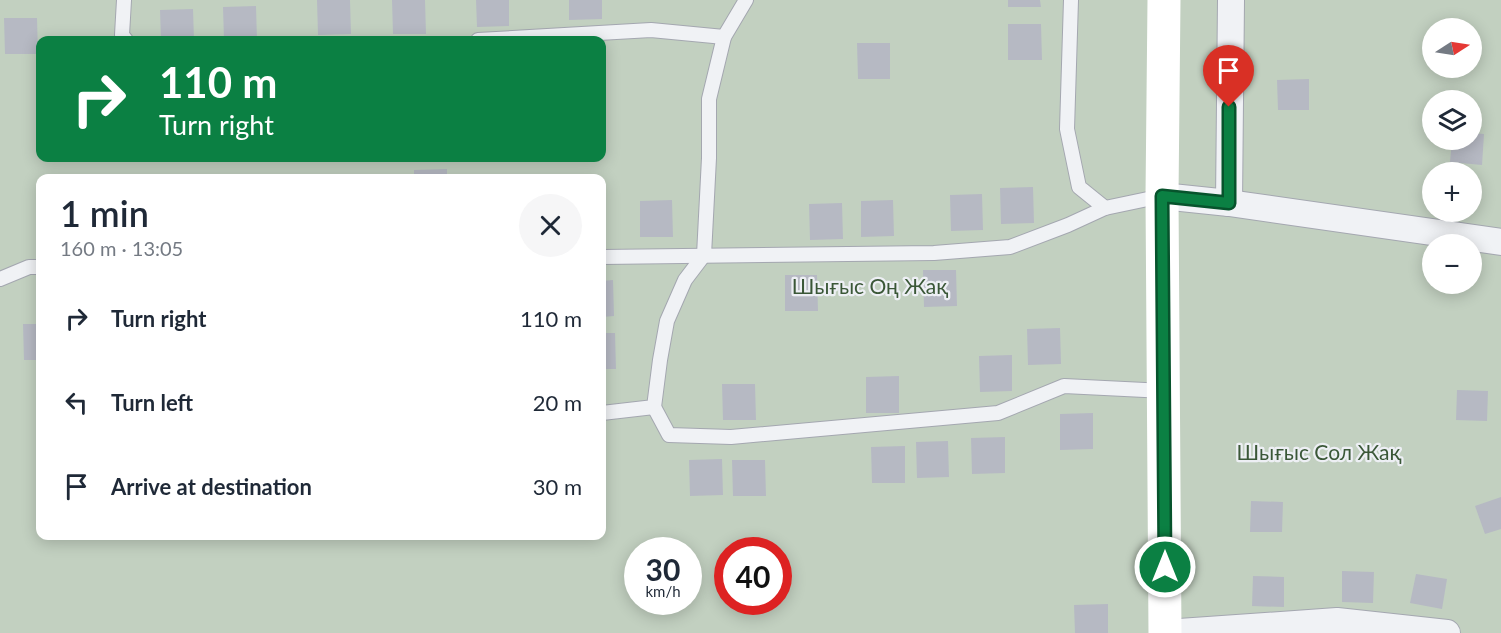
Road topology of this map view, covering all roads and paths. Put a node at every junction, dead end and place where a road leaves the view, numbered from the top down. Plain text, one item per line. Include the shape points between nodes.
1 (124, 0) edge
2 (746, 0) edge
3 (1071, 0) edge
4 (1164, 0) edge
5 (1231, 0) edge
6 (123, 36) edge
7 (547, 36) edge
8 (724, 37) junction
9 (1162, 196) junction
10 (1229, 203) junction
11 (1105, 208) junction
12 (1501, 242) edge
13 (704, 255) junction
14 (606, 257) edge
15 (36, 267) edge
16 (0, 279) edge
17 (1165, 391) junction
18 (654, 407) junction
19 (606, 413) edge
20 (1221, 631) edge
21 (1165, 633) edge
22 (1447, 633) edge

1 - 6 lane
2 - 8 lane
3 - 11 lane via 1066,129 1079,187
4 - 9 street
5 - 10 street
7 - 8 lane via 651,30
8 - 13 lane via 709,99
9 - 10 street
9 - 11 lane
9 - 17 street
10 - 12 street
11 - 13 lane via 1010,247 934,253
13 - 14 lane
13 - 18 lane via 685,280 667,321
15 - 16 lane
17 - 18 lane via 1064,386 998,413 731,437 669,435
17 - 21 street
18 - 19 lane
20 - 21 street
20 - 22 street via 1337,621

